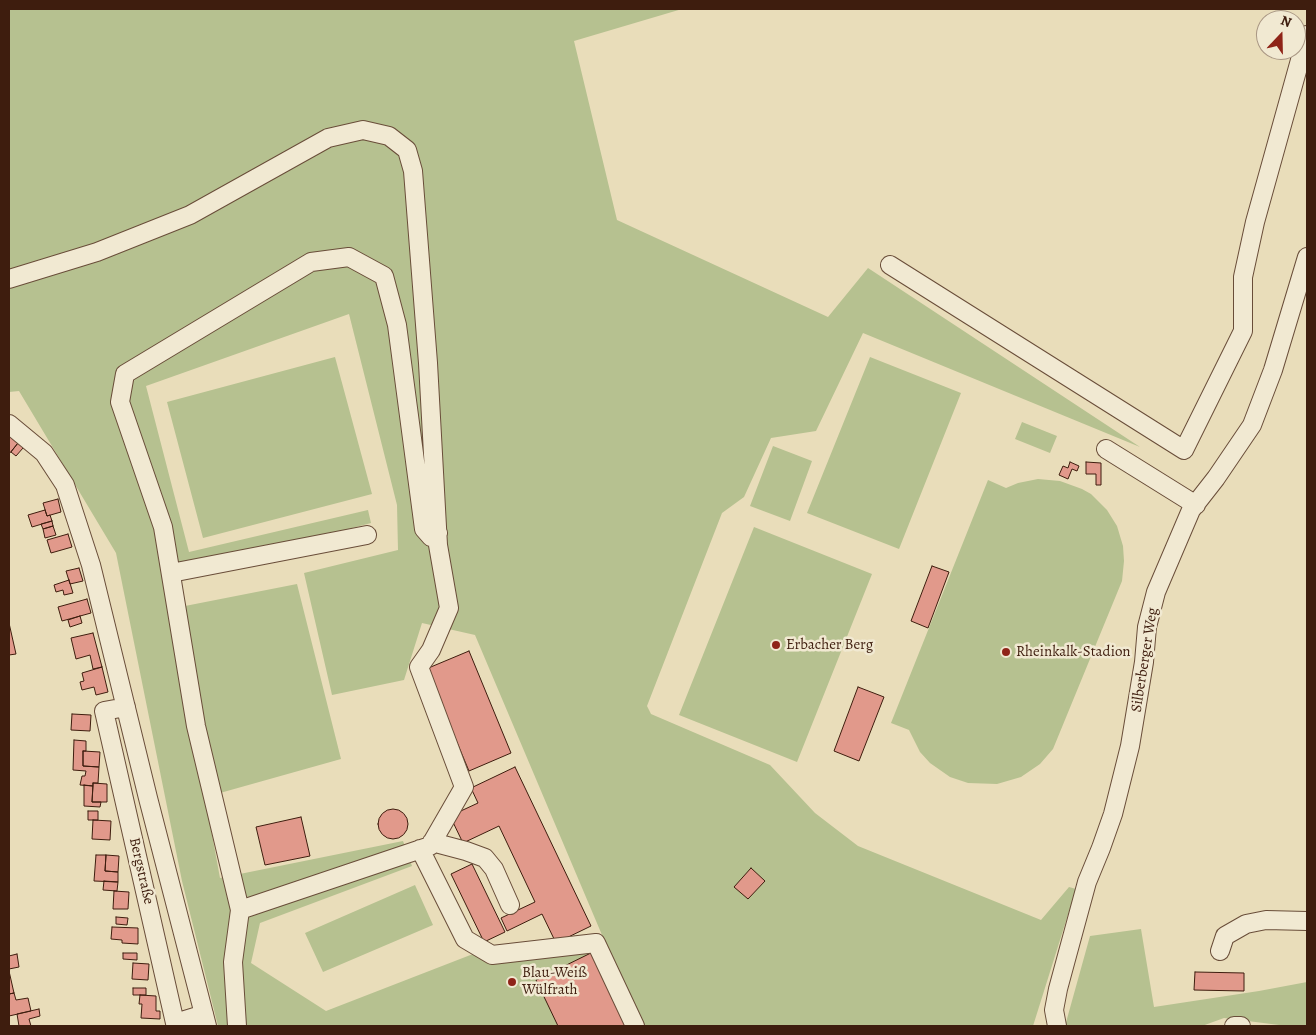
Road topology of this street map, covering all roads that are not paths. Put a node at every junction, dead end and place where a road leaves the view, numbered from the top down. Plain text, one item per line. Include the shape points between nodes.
1 (1307, 35) edge
2 (1307, 258) edge
3 (890, 265) dead end
4 (9, 279) edge
5 (9, 424) edge
6 (1106, 449) dead end
7 (1196, 505) junction
8 (438, 533) junction
9 (367, 535) dead end
10 (171, 573) junction
11 (126, 706) junction
12 (426, 846) junction
13 (510, 905) dead end
14 (240, 910) junction
15 (1307, 921) edge
16 (1220, 951) dead end
17 (206, 1020) edge
18 (237, 1026) edge
19 (635, 1026) edge
20 (1057, 1026) edge
21 (1234, 1026) edge
22 (1241, 1026) edge

1 - 3 street via 1251,241 1244,277 1243,331 1184,450
2 - 7 street, Silberberger Weg via 1273,370 1252,424
4 - 8 street via 97,252 190,215 328,138 363,130 389,136 407,150 413,171
5 - 11 street, Bergstraße via 44,453 65,485 91,565
6 - 7 street
7 - 20 street, Silberberger Weg via 1156,592 1147,627 1130,746 1113,814 1087,882 1058,989 1054,1010
8 - 10 street via 431,537 424,529 397,325 384,276 349,256 310,262 125,374 120,402 163,527
8 - 12 street via 449,608 431,650 419,667 464,787
9 - 10 street
10 - 14 street via 196,726
11 - 17 street, Bergstraße
11 - 17 street, Bergstraße via 104,711 175,1022
12 - 13 street via 466,851 485,858 494,868
12 - 14 street
12 - 19 street via 465,939 492,955 596,943
14 - 18 street via 233,962
15 - 16 street via 1266,920 1246,924 1225,936
21 - 22 street

